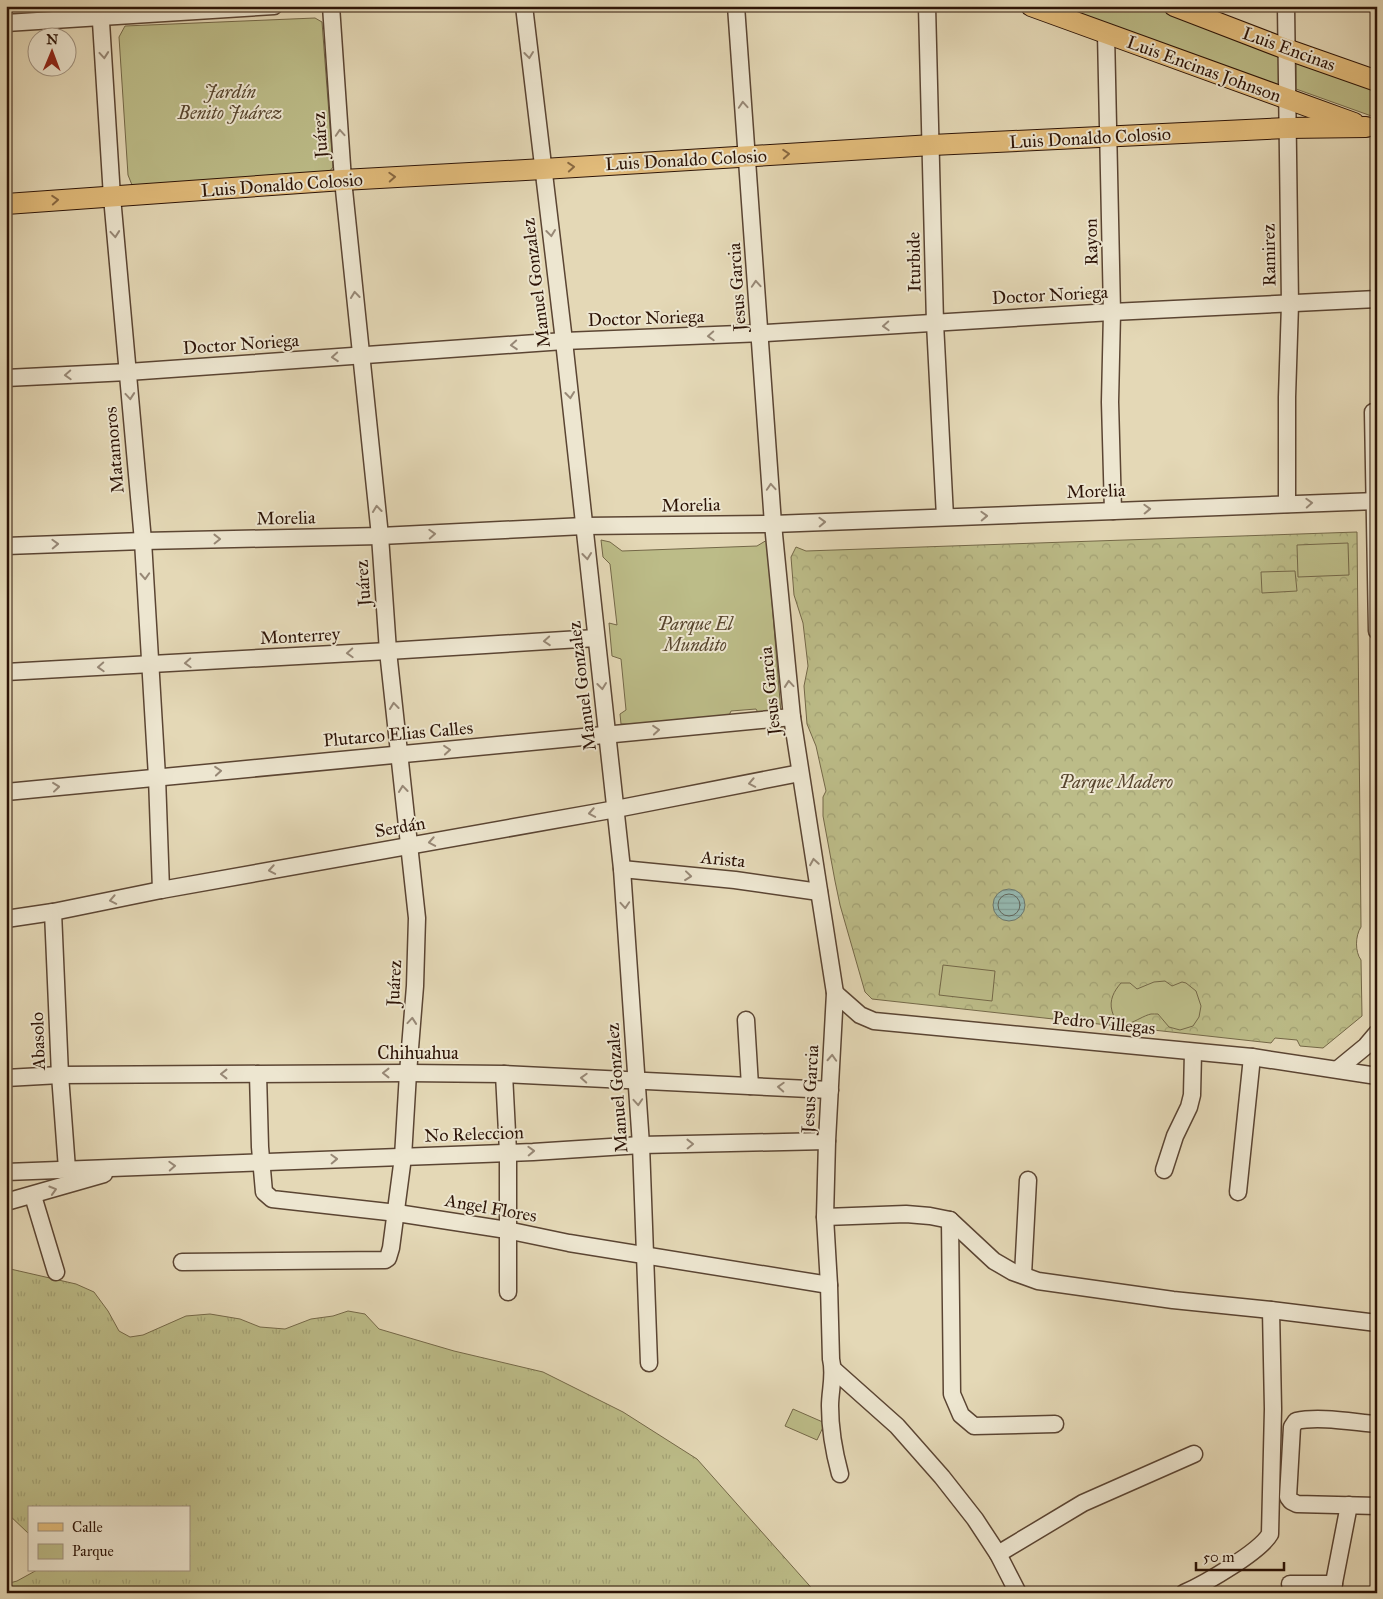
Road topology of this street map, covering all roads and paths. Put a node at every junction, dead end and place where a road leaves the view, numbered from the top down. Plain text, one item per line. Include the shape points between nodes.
1 (274, 6) edge
2 (330, 6) edge
3 (524, 6) edge
4 (736, 6) edge
5 (927, 6) edge
6 (1031, 6) edge
7 (1286, 6) edge
8 (1179, 7) edge
9 (100, 12) edge
10 (6, 22) edge
11 (1106, 33) junction
12 (1286, 49) junction
13 (1377, 81) edge
14 (1287, 99) junction
15 (1287, 128) junction
16 (1372, 129) edge
17 (1108, 137) junction
18 (932, 145) junction
19 (747, 156) junction
20 (543, 169) junction
21 (343, 180) junction
22 (112, 197) junction
23 (6, 204) edge
24 (1377, 299) edge
25 (1290, 304) junction
26 (1112, 312) junction
27 (935, 323) junction
28 (760, 333) junction
29 (564, 341) junction
30 (360, 356) junction
31 (128, 372) junction
32 (6, 378) edge
33 (1373, 412) dead end
34 (1375, 501) edge
35 (1287, 504) junction
36 (1113, 511) junction
37 (944, 517) junction
38 (773, 524) junction
39 (584, 526) junction
40 (380, 536) junction
41 (142, 541) junction
42 (6, 546) edge
43 (1377, 631) edge
44 (596, 638) junction
45 (388, 651) junction
46 (150, 665) junction
47 (6, 672) edge
48 (792, 717) junction
49 (607, 734) junction
50 (399, 754) junction
51 (800, 773) junction
52 (157, 777) junction
53 (7, 792) edge
54 (616, 809) junction
55 (409, 846) junction
56 (622, 869) junction
57 (161, 890) junction
58 (819, 892) junction
59 (53, 912) junction
60 (6, 919) edge
61 (835, 992) junction
62 (746, 1020) dead end
63 (1377, 1033) edge
64 (1193, 1052) junction
65 (1252, 1057) junction
66 (1338, 1069) junction
67 (408, 1073) junction
68 (258, 1074) junction
69 (504, 1074) junction
70 (60, 1075) junction
71 (1377, 1076) edge
72 (6, 1078) edge
73 (637, 1080) junction
74 (750, 1086) junction
75 (830, 1090) junction
76 (826, 1141) junction
77 (641, 1145) junction
78 (508, 1152) junction
79 (403, 1157) junction
80 (261, 1162) junction
81 (123, 1168) junction
82 (67, 1169) junction
83 (1164, 1170) dead end
84 (6, 1172) edge
85 (1028, 1180) dead end
86 (1238, 1192) dead end
87 (33, 1196) junction
88 (6, 1202) edge
89 (397, 1213) junction
90 (825, 1217) junction
91 (950, 1220) junction
92 (507, 1230) junction
93 (645, 1254) junction
94 (182, 1262) dead end
95 (56, 1272) dead end
96 (1023, 1275) junction
97 (830, 1285) junction
98 (508, 1292) dead end
99 (1271, 1310) junction
100 (1377, 1323) edge
101 (649, 1363) dead end
102 (834, 1369) junction
103 (1055, 1424) dead end
104 (1377, 1424) edge
105 (1194, 1454) dead end
106 (840, 1474) dead end
107 (1349, 1505) junction
108 (1377, 1506) edge
109 (998, 1554) junction
110 (1290, 1584) dead end
111 (1333, 1589) edge
112 (1018, 1593) edge
113 (1184, 1593) edge

1 - 9 street
21 -> 2 street, Juárez
3 -> 20 street, Manuel Gonzalez
19 -> 4 street, Jesus Garcia
5 - 18 street, Iturbide
6 - 11 main road, Luis Encinas Johnson
7 - 12 street, Ramirez
8 - 12 main road, Luis Encinas
9 - 10 street
9 -> 22 street, Matamoros
11 - 14 main road, Luis Encinas Johnson
11 - 17 street, Rayon
12 - 13 main road, Luis Encinas
12 - 14 street, Ramirez
14 - 15 street, Ramirez
14 - 16 main road, Luis Encinas Johnson
15 - 16 main road, Luis Donaldo Colosio
15 - 17 main road, Luis Donaldo Colosio
15 - 25 street, Ramirez
17 - 18 main road, Luis Donaldo Colosio
17 - 26 street, Rayon
19 -> 18 main road, Luis Donaldo Colosio
18 - 27 street, Iturbide
20 -> 19 main road, Luis Donaldo Colosio
28 -> 19 street, Jesus Garcia
21 -> 20 main road, Luis Donaldo Colosio
20 -> 29 street, Manuel Gonzalez
21 - 22 main road, Luis Donaldo Colosio
30 -> 21 street, Juárez
23 -> 22 main road, Luis Donaldo Colosio
22 -> 31 street, Matamoros
24 - 25 street, Doctor Noriega
25 - 26 street, Doctor Noriega
25 - 35 street, Ramirez
26 - 27 street, Doctor Noriega
26 - 36 street, Rayon
27 -> 28 street, Doctor Noriega
27 - 37 street, Iturbide
28 -> 29 street, Doctor Noriega
38 -> 28 street, Jesus Garcia
29 -> 30 street, Doctor Noriega
29 -> 39 street, Manuel Gonzalez
30 -> 31 street, Doctor Noriega
40 -> 30 street, Juárez
31 -> 32 street, Doctor Noriega
31 -> 41 street, Matamoros
33 - 34 street
35 -> 34 street, Morelia
34 - 43 street
36 -> 35 street, Morelia
37 -> 36 street, Morelia
38 -> 37 street, Morelia
38 - 39 street, Morelia
48 -> 38 street, Jesus Garcia
40 -> 39 street, Morelia
39 -> 44 street, Manuel Gonzalez
41 -> 40 street, Morelia
40 - 45 street, Juárez
42 -> 41 street, Morelia
41 -> 46 street, Matamoros
44 -> 45 street, Monterrey
44 -> 49 street, Manuel Gonzalez
45 -> 46 street, Monterrey
50 -> 45 street, Juárez
46 -> 47 street, Monterrey
46 - 52 street, Matamoros
49 -> 48 street, Plutarco Elias Calles
48 - 51 street, Jesus Garcia
50 -> 49 street, Plutarco Elias Calles
49 - 54 street, Manuel Gonzalez
52 -> 50 street, Plutarco Elias Calles
55 -> 50 street, Juárez
51 -> 54 street, Serdán
58 -> 51 street, Jesus Garcia
53 -> 52 street, Plutarco Elias Calles
52 - 57 street, Matamoros
54 -> 55 street, Serdán
54 - 56 street, Manuel Gonzalez
55 -> 57 street, Serdán
67 -> 55 street, Juárez via 417,918
56 -> 58 street, Arista
56 -> 73 street, Manuel Gonzalez
57 -> 59 street, Serdán
58 - 61 street, Jesus Garcia
59 - 60 street, Serdán
59 - 70 street, Abasolo
61 - 64 street, Pedro Villegas via 860,1015 874,1021
75 -> 61 street, Jesus Garcia
62 - 74 street
63 - 66 street
64 - 65 street, Pedro Villegas
64 - 83 street via 1192,1095
65 - 66 street, Pedro Villegas
65 - 86 street
66 - 71 street, Pedro Villegas
67 -> 68 street, Chihuahua
67 - 69 street, Chihuahua
67 - 79 street, Juárez
68 -> 70 street, Chihuahua
68 - 80 street, Angel Flores
73 -> 69 street, Chihuahua
69 - 78 street
70 - 72 street, Chihuahua
70 - 82 street, Abasolo
73 - 74 street, Chihuahua
73 -> 77 street, Manuel Gonzalez
75 -> 74 street, Chihuahua
75 - 76 street, Jesus Garcia
77 -> 76 street, No Releccion
76 - 90 street, Jesus Garcia
78 -> 77 street, No Releccion
77 - 93 street, Manuel Gonzalez
78 - 79 street, No Releccion
78 - 92 street
80 -> 79 street, No Releccion
79 - 89 street, Juárez
81 -> 80 street, No Releccion
80 - 89 street, Angel Flores via 264,1192 272,1199
81 - 82 street
87 -> 81 street
82 - 84 street
85 - 96 street
87 - 88 street
87 - 95 street
89 - 92 street, Angel Flores
89 - 94 street, Juárez via 390,1254 385,1260
90 - 91 street via 906,1214
90 - 97 street, Jesus Garcia
91 - 96 street via 994,1261
91 - 103 street via 952,1394 961,1415 974,1426
92 - 93 street, Angel Flores
92 - 98 street
93 - 97 street, Angel Flores
93 - 101 street, Manuel Gonzalez
96 - 99 street via 1038,1281 1084,1288
97 - 102 street, Jesus Garcia via 831,1359
99 - 100 street
99 - 113 street via 1270,1534 1250,1553
102 - 106 street, Jesus Garcia via 830,1404
102 - 109 street via 904,1433 942,1477
104 - 107 street via 1303,1420 1296,1421 1292,1427 1288,1496 1291,1501 1297,1504
105 - 109 street via 1084,1503
107 - 108 street
107 - 111 street
109 - 112 street
110 - 111 street

